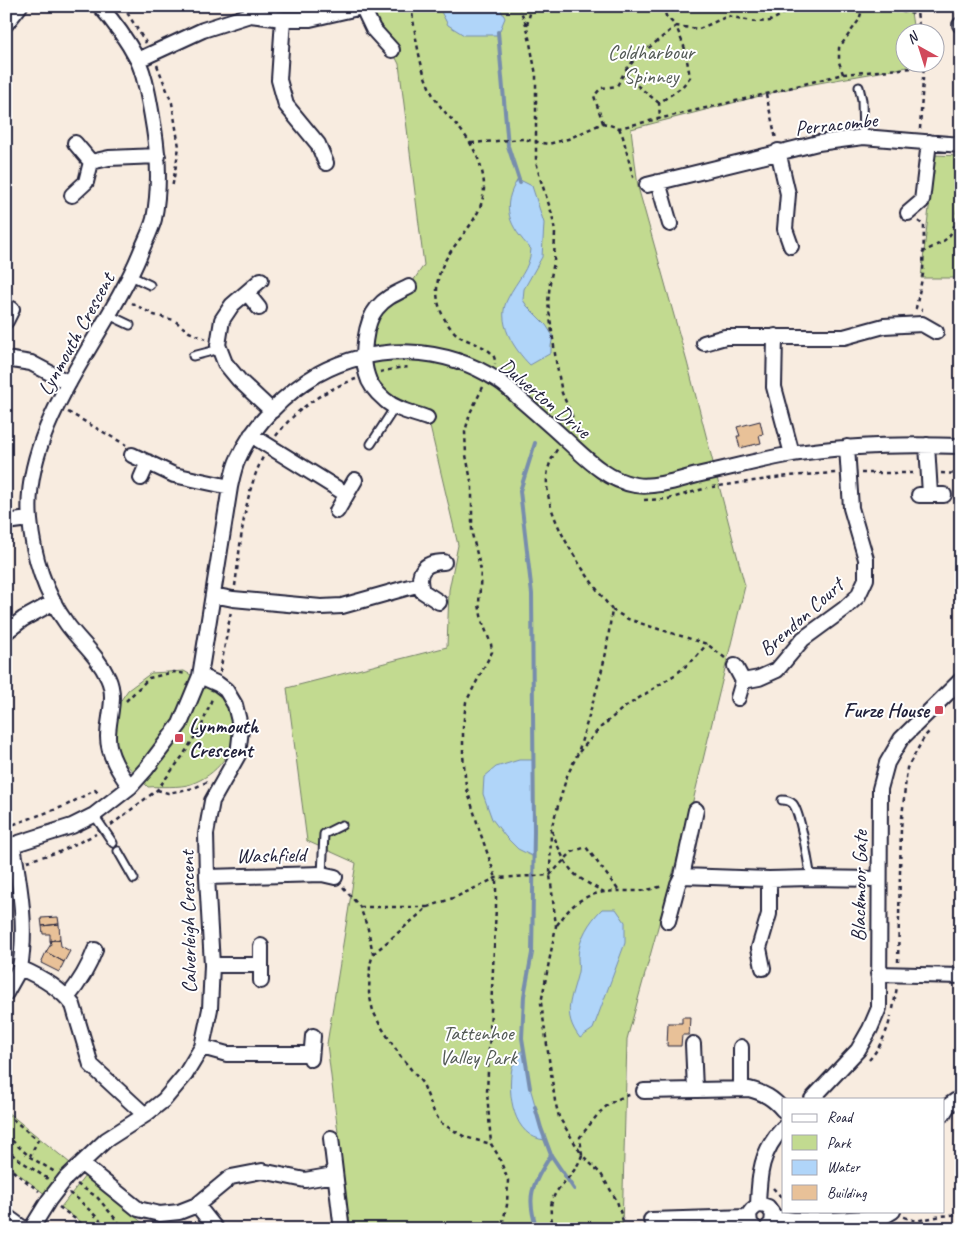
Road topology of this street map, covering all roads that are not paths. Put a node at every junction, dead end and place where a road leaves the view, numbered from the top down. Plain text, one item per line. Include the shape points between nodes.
1 (20, 6) edge
2 (100, 6) edge
3 (362, 7) edge
4 (250, 10) edge
5 (283, 19) junction
6 (6, 24) edge
7 (392, 50) dead end
8 (138, 60) junction
9 (859, 87) dead end
10 (864, 137) junction
11 (924, 141) junction
12 (75, 143) dead end
13 (961, 145) edge
14 (778, 151) junction
15 (158, 156) junction
16 (91, 162) junction
17 (326, 163) dead end
18 (72, 195) dead end
19 (908, 213) road end
20 (670, 224) dead end
21 (791, 246) dead end
22 (131, 276) junction
23 (261, 280) dead end
24 (150, 285) dead end
25 (409, 287) dead end
26 (248, 293) junction
27 (259, 308) dead end
28 (109, 315) junction
29 (130, 325) dead end
30 (936, 332) dead end
31 (775, 336) junction
32 (704, 343) dead end
33 (219, 347) junction
34 (193, 356) dead end
35 (363, 357) junction
36 (6, 359) edge
37 (69, 383) junction
38 (395, 407) junction
39 (272, 411) junction
40 (428, 418) dead end
41 (251, 435) junction
42 (371, 444) dead end
43 (927, 445) junction
44 (961, 446) edge
45 (847, 447) junction
46 (792, 454) junction
47 (132, 455) road end
48 (148, 462) junction
49 (141, 478) dead end
50 (355, 480) dead end
51 (230, 487) junction
52 (346, 494) junction
53 (931, 495) dead end
54 (337, 511) dead end
55 (29, 519) junction
56 (6, 522) edge
57 (444, 562) dead end
58 (420, 584) junction
59 (214, 595) junction
60 (54, 602) junction
61 (439, 602) dead end
62 (6, 632) edge
63 (735, 666) road end
64 (200, 676) junction
65 (961, 680) edge
66 (743, 681) junction
67 (738, 698) dead end
68 (130, 787) junction
69 (782, 800) dead end
70 (696, 810) dead end
71 (94, 815) junction
72 (342, 824) dead end
73 (113, 843) dead end
74 (9, 846) edge
75 (118, 851) dead end
76 (328, 876) joint
77 (207, 877) junction
78 (811, 878) junction
79 (134, 879) dead end
80 (769, 879) junction
81 (878, 879) junction
82 (680, 880) junction
83 (668, 921) dead end
84 (261, 946) dead end
85 (95, 950) dead end
86 (212, 965) junction
87 (260, 965) junction
88 (20, 968) junction
89 (763, 968) dead end
90 (878, 974) junction
91 (961, 976) edge
92 (261, 982) dead end
93 (6, 993) edge
94 (67, 998) junction
95 (313, 1036) dead end
96 (693, 1044) dead end
97 (202, 1047) junction
98 (741, 1047) dead end
99 (695, 1089) junction
100 (741, 1089) junction
101 (644, 1092) road end
102 (961, 1097) edge
103 (813, 1098) edge
104 (782, 1109) edge
105 (944, 1112) edge
106 (145, 1116) junction
107 (782, 1129) edge
108 (331, 1138) dead end
109 (82, 1164) junction
110 (334, 1175) junction
111 (197, 1205) junction
112 (758, 1205) junction
113 (6, 1216) edge
114 (651, 1220) dead end
115 (888, 1220) edge
116 (341, 1222) dead end
117 (752, 1223) edge
118 (770, 1223) edge
119 (694, 1224) edge
120 (834, 1224) edge
121 (24, 1229) edge
122 (31, 1229) edge
123 (216, 1229) edge

1 - 6 street
2 - 8 street, Lynmouth Crescent
3 - 5 street via 310,19
3 - 7 street via 373,29
4 - 5 street
4 - 8 street
5 - 17 street via 279,80 286,105 318,144
8 - 15 street, Lynmouth Crescent via 150,103
9 - 10 lane
10 - 11 street, Perracombe
10 - 14 street, Perracombe
11 - 13 street, Perracombe
11 - 19 street via 922,201
12 - 16 street
14 - 20 street, Perracombe via 653,184
14 - 21 street, Perracombe via 788,194 785,229
15 - 16 street
15 - 22 street, Lynmouth Crescent via 159,181 154,220
16 - 18 street via 86,182
22 - 24 lane
22 - 28 street, Lynmouth Crescent
23 - 26 street
25 - 35 street via 388,297 375,309 367,329
26 - 27 street
26 - 33 street via 232,305 222,320
28 - 29 lane
28 - 37 street, Lynmouth Crescent
30 - 31 street via 922,317 844,336
31 - 32 street via 725,337
31 - 46 street via 774,387
33 - 34 lane
33 - 39 street via 225,363 239,380
35 - 38 street via 367,376 375,389
35 - 39 street, Dulverton Drive via 332,367 302,384
35 - 46 street, Dulverton Drive via 390,352 428,353 452,358 491,376 595,467 637,485 666,483
36 - 37 street via 31,363
37 - 55 street, Lynmouth Crescent via 42,438 31,482
38 - 40 street
38 - 42 lane
39 - 41 street, Dulverton Drive
41 - 51 street, Dulverton Drive via 237,460
41 - 52 street
43 - 44 street, Dulverton Drive
43 - 45 street, Dulverton Drive
43 - 53 street
45 - 46 street, Dulverton Drive
45 - 66 street, Brendon Court via 851,508 866,559 866,579 858,596 803,639 777,670
47 - 48 street
48 - 49 street
48 - 51 street via 174,475
50 - 52 street
51 - 59 street, Dulverton Drive
52 - 54 street
55 - 56 street
55 - 60 street, Lynmouth Crescent via 37,563
57 - 58 street via 434,562 424,568
58 - 59 street via 342,606 321,607
58 - 61 street via 422,591
59 - 64 street, Dulverton Drive
60 - 62 street
60 - 68 street, Lynmouth Crescent via 110,680 112,702 107,738 116,766
63 - 66 street, Brendon Court
64 - 68 street, Dulverton Drive via 180,724
64 - 77 street, Calverleigh Crescent via 226,690 235,705 241,728 238,755 212,801 206,834
65 - 81 street, Blackmoor Gate via 902,739 886,763 880,788
66 - 67 street
68 - 71 street, Dulverton Drive
69 - 78 lane via 793,804 798,815
70 - 82 street
71 - 73 lane
71 - 74 street, Dulverton Drive via 72,826
72 - 76 lane via 324,834
74 - 88 street via 22,898
75 - 79 lane
76 - 77 street, Washfield
77 - 86 street, Calverleigh Crescent
78 - 80 street
78 - 81 street
80 - 82 street
80 - 89 street via 769,914 759,948
81 - 90 street, Blackmoor Gate
82 - 83 street
84 - 87 street
85 - 94 street via 94,971 82,979
86 - 87 street
86 - 97 street, Calverleigh Crescent via 210,1009
87 - 92 street
88 - 93 street
88 - 94 street
90 - 91 street
90 - 103 street, Blackmoor Gate via 879,1008 870,1029 858,1050
94 - 106 street via 73,1005 91,1065
95 - 97 street via 311,1056 227,1054
96 - 99 street
97 - 106 street, Calverleigh Crescent via 185,1075
98 - 100 street
99 - 100 street
99 - 101 street
100 - 104 street via 762,1092
102 - 105 street
106 - 109 street, Calverleigh Crescent via 106,1140
107 - 112 street via 770,1143 762,1163
108 - 110 street
109 - 111 street via 138,1209 160,1214 179,1212
109 - 122 street, Calverleigh Crescent via 66,1178
110 - 111 street via 305,1180 262,1170 231,1177
110 - 116 street
111 - 123 street
112 - 117 street via 753,1208
112 - 118 street via 768,1207
113 - 121 street
114 - 119 street
115 - 120 street
117 - 119 street
118 - 120 street via 793,1220

